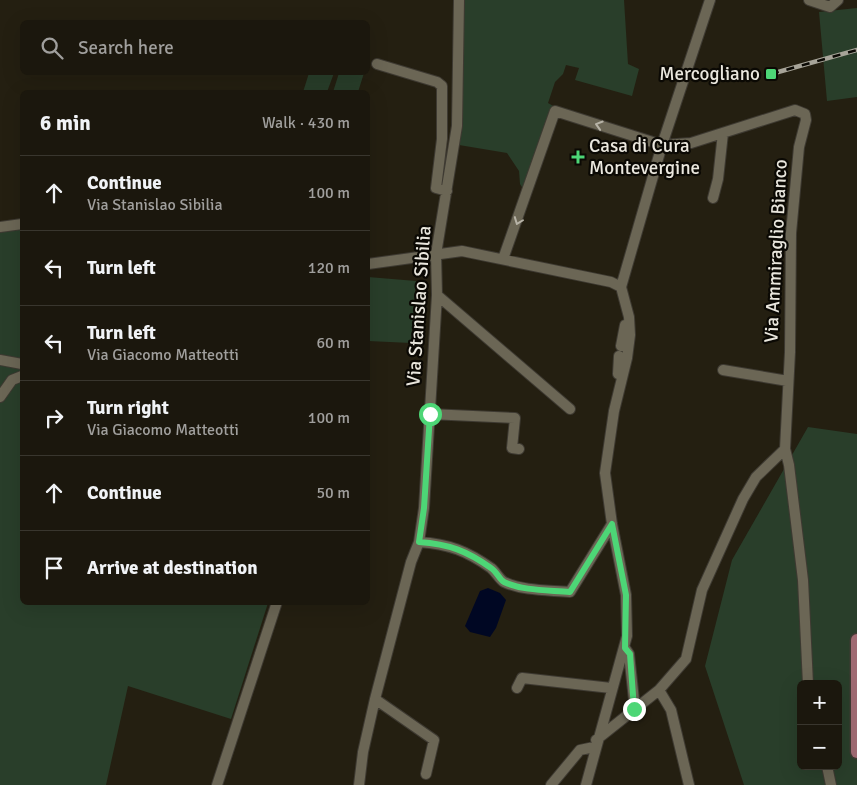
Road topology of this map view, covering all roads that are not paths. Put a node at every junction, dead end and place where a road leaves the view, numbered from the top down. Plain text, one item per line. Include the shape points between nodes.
1 (459, 0) edge
2 (710, 0) edge
3 (809, 0) edge
4 (838, 0) edge
5 (377, 64) dead end
6 (723, 134) junction
7 (662, 145) junction
8 (447, 191) junction
9 (713, 198) dead end
10 (20, 224) edge
11 (0, 227) edge
12 (436, 254) junction
13 (503, 259) junction
14 (370, 264) edge
15 (621, 287) junction
16 (437, 295) junction
17 (626, 301) junction
18 (0, 360) edge
19 (20, 364) edge
20 (723, 370) dead end
21 (20, 377) edge
22 (788, 382) junction
23 (618, 387) junction
24 (0, 397) edge
25 (570, 409) dead end
26 (430, 414) junction
27 (519, 449) dead end
28 (785, 450) junction
29 (778, 459) junction
30 (789, 464) junction
31 (612, 524) junction
32 (419, 542) junction
33 (276, 605) edge
34 (857, 640) edge
35 (625, 648) junction
36 (808, 680) edge
37 (517, 688) dead end
38 (611, 688) junction
39 (659, 690) junction
40 (374, 699) junction
41 (634, 709) junction
42 (604, 713) junction
43 (620, 721) junction
44 (595, 744) junction
45 (857, 752) edge
46 (828, 770) edge
47 (426, 774) dead end
48 (217, 785) edge
49 (359, 785) edge
50 (551, 785) edge
51 (586, 785) edge
52 (689, 785) edge
53 (831, 785) edge

1 - 8 street, Via Stanislao Sibilia via 457,126
2 - 7 street
3 - 4 street via 830,7
5 - 8 street via 442,86 442,139 436,188
6 - 7 street, Via Ammiraglio Bianco via 691,143
6 - 9 street
6 - 22 street, Via Ammiraglio Bianco via 796,110 805,114 791,233
7 -> 13 street via 556,111
7 - 15 street
8 - 12 street, Via Stanislao Sibilia
10 - 11 street
12 - 13 street via 473,252
12 - 14 street
12 - 16 street, Via Stanislao Sibilia
13 - 15 street via 611,282
15 - 17 street
16 - 25 street
16 - 26 street, Via Stanislao Sibilia
17 - 23 street
17 - 23 street via 630,335
18 - 19 street
20 - 22 street
21 - 24 street via 12,380
22 - 28 street, Via Ammiraglio Bianco
23 - 31 street via 605,474
26 - 27 street via 515,418 512,448
26 - 32 street, Via Stanislao Sibilia
28 - 29 street
28 - 30 street, Via Ammiraglio Bianco
29 - 30 street
29 - 39 street via 756,477 743,499 702,590 686,659
30 - 36 street, Via Ammiraglio Bianco via 804,580
31 - 32 street via 570,592 513,585 502,581 494,570 468,553 444,544
31 - 35 street via 626,595
32 - 40 street, Via Stanislao Sibilia
33 - 48 street
34 - 45 main road
35 - 38 street
35 - 41 street via 630,654
37 - 38 street via 522,678
38 - 42 street
39 - 41 street
39 - 52 street via 673,717
40 - 47 street via 434,740
40 - 49 street, Via Stanislao Sibilia
41 - 43 street
42 - 43 street
42 - 44 street
43 - 44 street
44 - 50 street via 580,750
44 - 51 street
46 - 53 street

